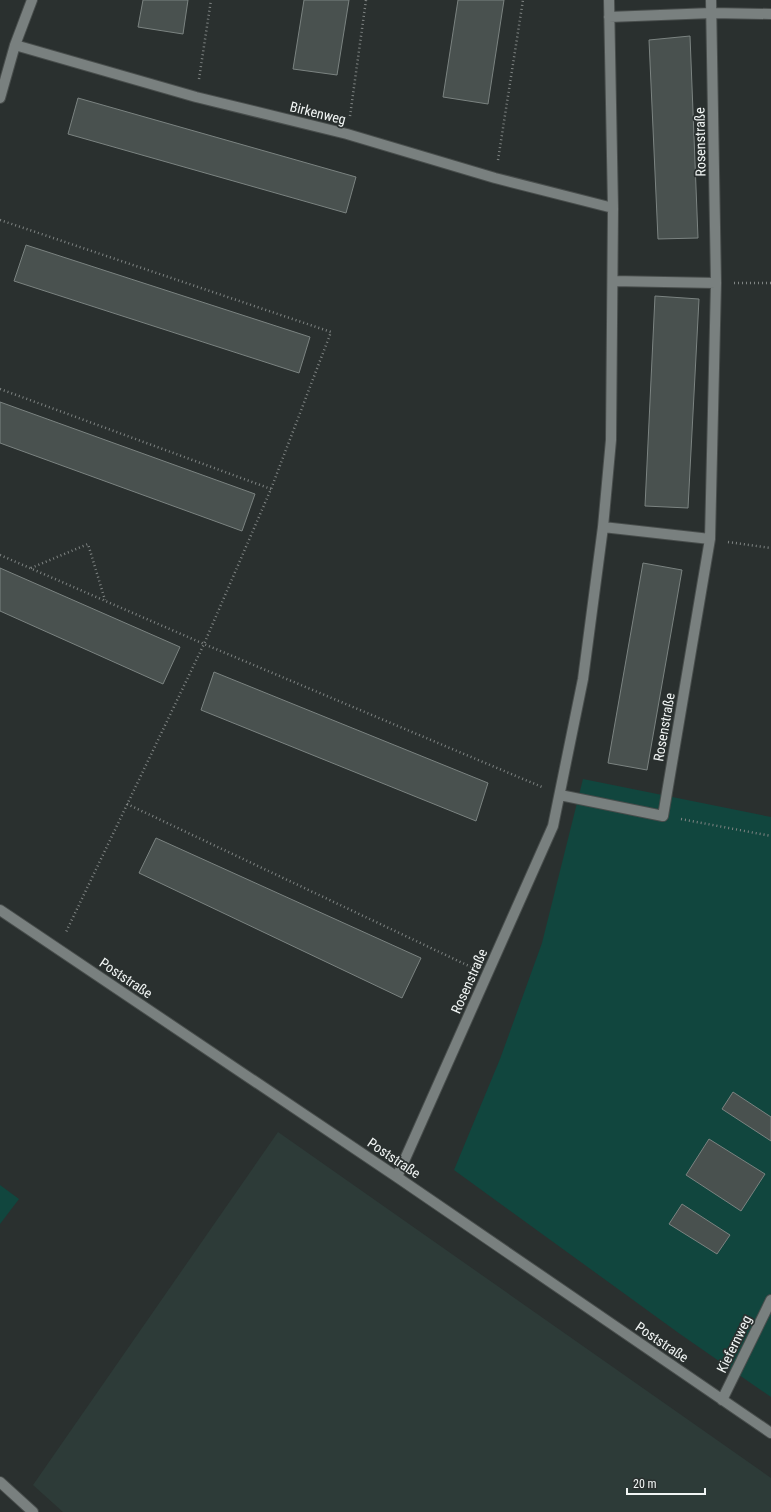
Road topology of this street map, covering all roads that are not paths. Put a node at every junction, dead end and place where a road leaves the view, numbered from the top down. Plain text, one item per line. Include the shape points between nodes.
1 (32, 0) edge
2 (609, 0) edge
3 (711, 0) edge
4 (712, 13) junction
5 (771, 14) edge
6 (609, 16) junction
7 (15, 45) junction
8 (0, 98) edge
9 (613, 208) junction
10 (612, 282) junction
11 (716, 283) junction
12 (604, 527) junction
13 (710, 539) junction
14 (560, 795) junction
15 (0, 910) edge
16 (397, 1177) junction
17 (771, 1300) edge
18 (722, 1400) junction
19 (771, 1433) edge
20 (0, 1482) edge
21 (33, 1512) edge

1 - 7 street
2 - 6 street, Rosenstraße
3 - 4 street, Rosenstraße
4 - 5 street
4 - 6 street
4 - 11 street, Rosenstraße
6 - 9 street, Rosenstraße
7 - 8 street
7 - 9 street, Birkenweg via 196,97 347,134 495,178
9 - 10 street, Rosenstraße
10 - 11 street
10 - 12 street, Rosenstraße via 611,440
11 - 13 street, Rosenstraße
12 - 13 street
12 - 14 street, Rosenstraße via 583,680
13 - 14 street, Rosenstraße via 663,816
14 - 16 street, Rosenstraße via 553,826
15 - 16 street, Poststraße
16 - 18 street, Poststraße
17 - 18 street, Kiefernweg
18 - 19 street, Poststraße
20 - 21 street

